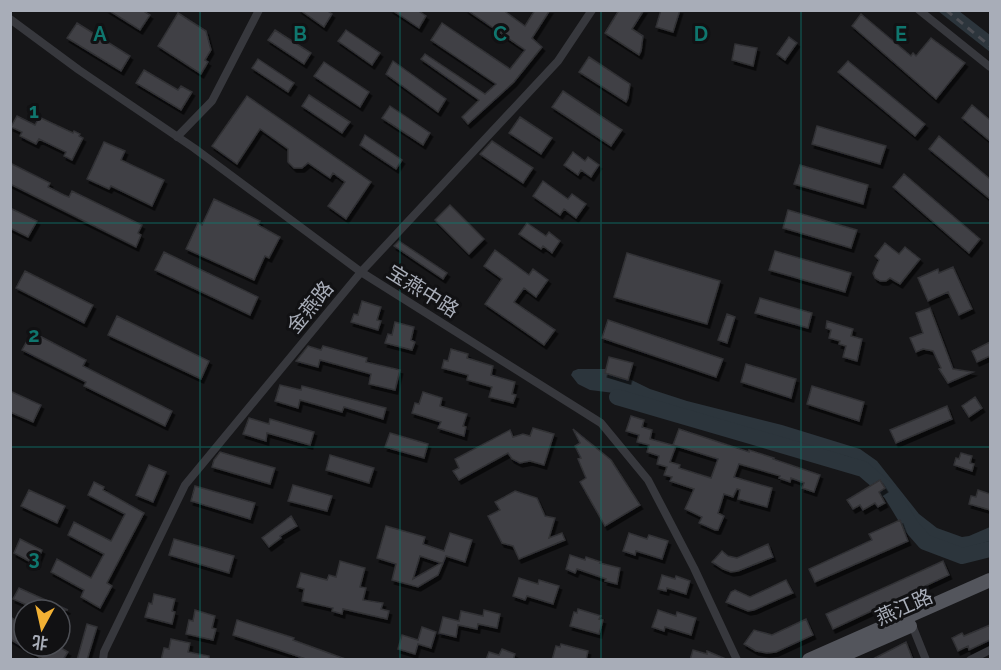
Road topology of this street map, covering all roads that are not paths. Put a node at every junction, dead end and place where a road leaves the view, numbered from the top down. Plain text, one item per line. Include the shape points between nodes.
1 (259, 10) edge
2 (592, 10) edge
3 (919, 10) edge
4 (10, 19) edge
5 (990, 67) edge
6 (177, 137) junction
7 (361, 272) junction
8 (990, 580) edge
9 (990, 590) edge
10 (912, 625) junction
11 (990, 651) edge
12 (103, 660) edge
13 (737, 660) edge
14 (809, 660) edge
15 (832, 660) edge
16 (926, 660) edge
17 (970, 660) edge

1 - 6 street via 212,101
2 - 7 street, 金燕路 via 558,61
3 - 5 street
4 - 6 street, 宝燕中路
6 - 7 street, 宝燕中路
7 - 12 street, 金燕路 via 185,485
7 - 13 street, 宝燕中路 via 601,423 648,480
8 - 14 main road
9 - 10 main road, 燕江路
10 - 15 main road, 燕江路
10 - 16 street
11 - 17 street

